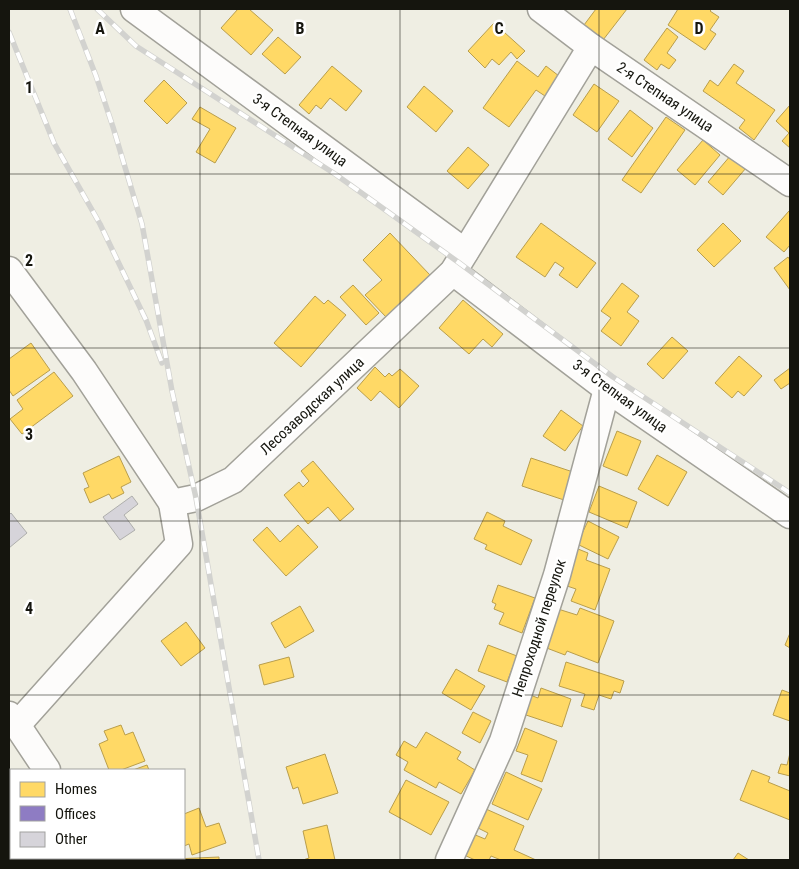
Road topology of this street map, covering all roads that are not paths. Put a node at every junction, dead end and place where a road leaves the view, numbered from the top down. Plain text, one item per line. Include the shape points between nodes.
1 (134, 9) edge
2 (541, 9) edge
3 (591, 47) junction
4 (789, 179) edge
5 (459, 262) junction
6 (9, 270) edge
7 (607, 389) junction
8 (172, 503) junction
9 (790, 515) edge
10 (13, 720) edge
11 (46, 769) edge
12 (449, 860) edge

1 - 5 street, 3-я Степная улица
2 - 3 street, 2-я Степная улица
3 - 4 street, 2-я Степная улица
3 - 5 street, Лесозаводская улица
5 - 7 street, 3-я Степная улица
5 - 8 street, Лесозаводская улица via 233,480 196,498
6 - 8 street via 84,371
7 - 9 street, 3-я Степная улица
7 - 12 street, Непроходной переулок via 557,575 502,740
8 - 10 street via 179,544
10 - 11 street

